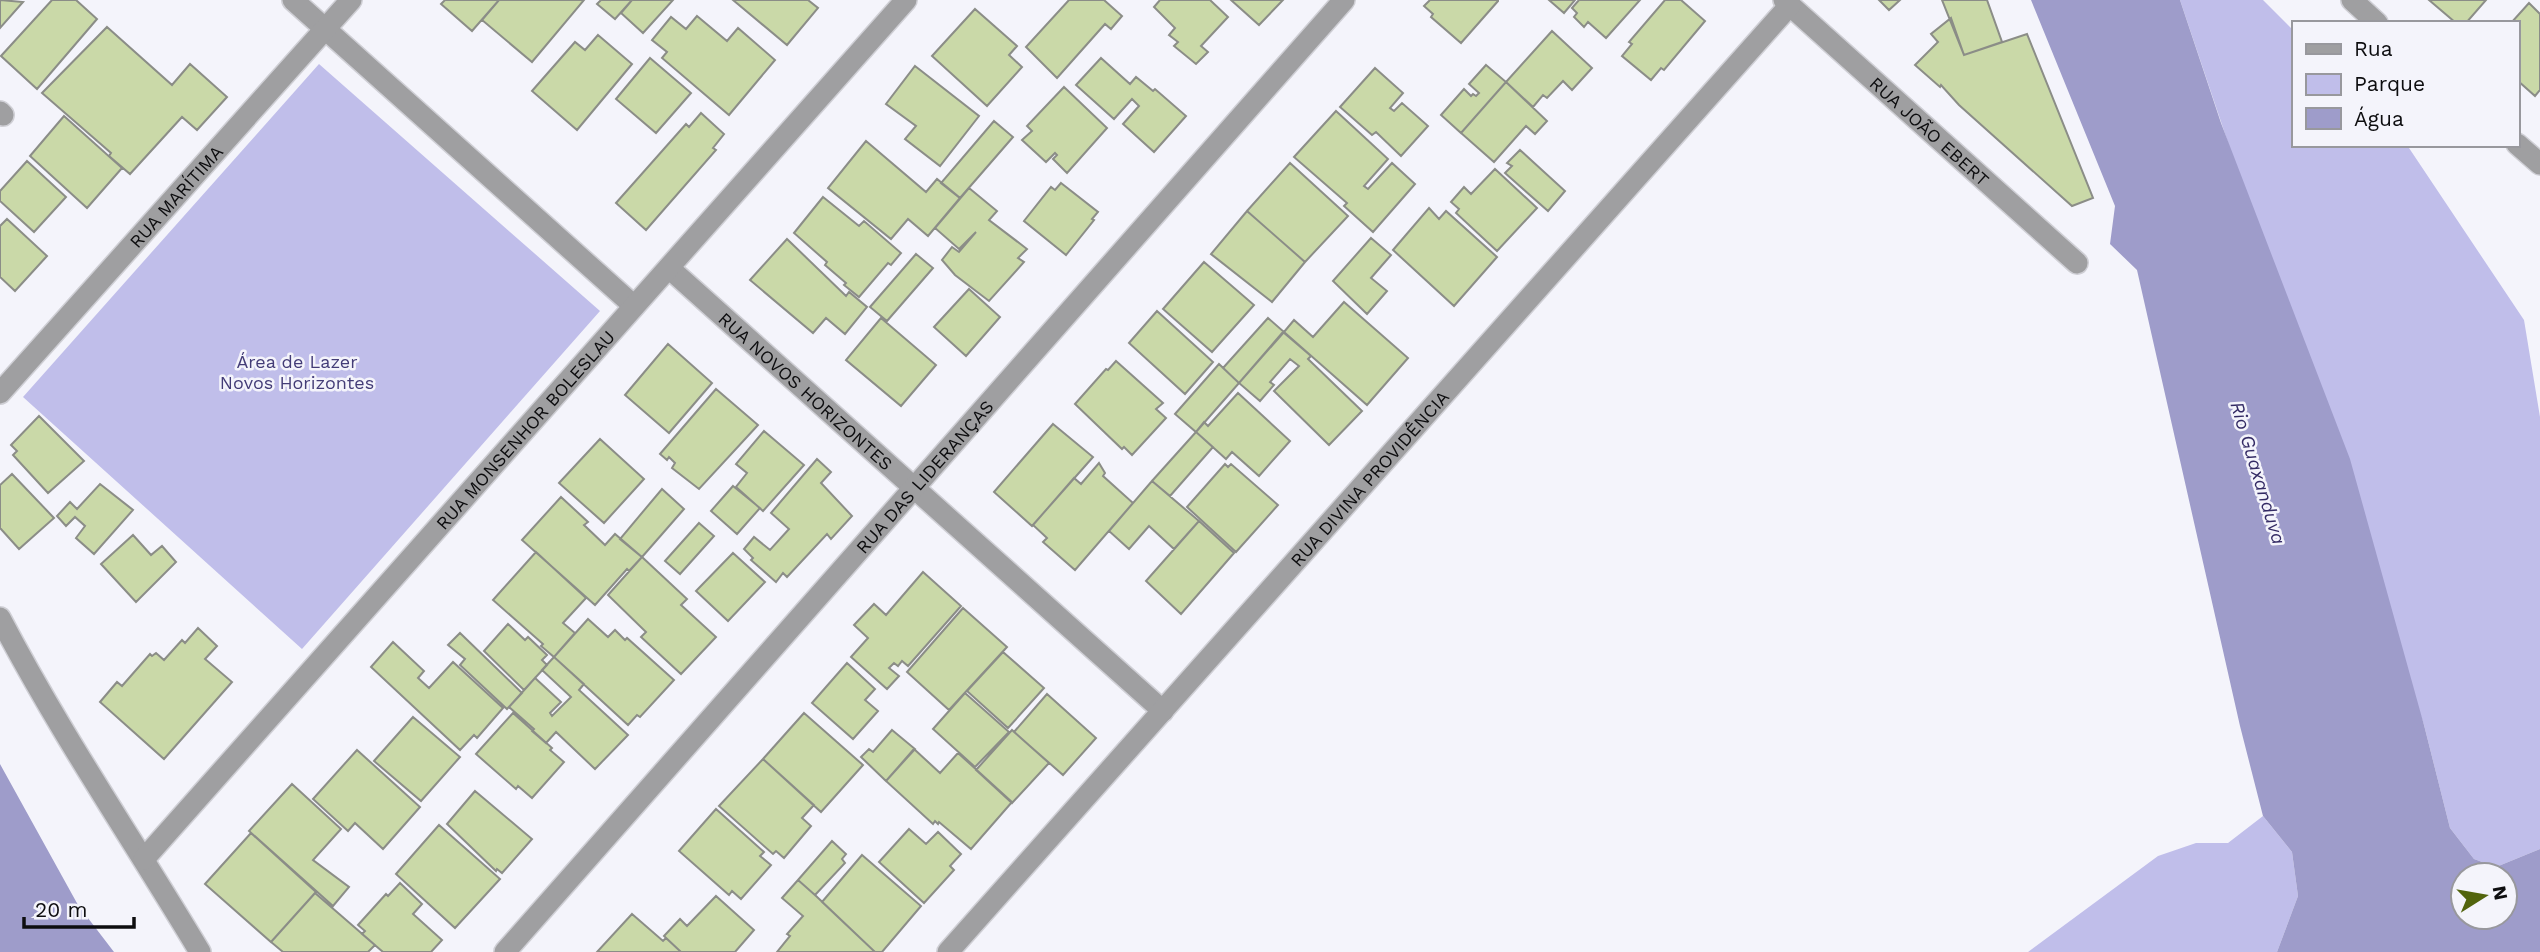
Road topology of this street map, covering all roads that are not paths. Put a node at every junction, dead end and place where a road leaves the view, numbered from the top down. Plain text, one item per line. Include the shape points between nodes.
1 (293, 0) edge
2 (351, 0) edge
3 (906, 0) edge
4 (1344, 0) edge
5 (2352, 0) edge
6 (1787, 2) edge
7 (2375, 21) edge
8 (325, 29) junction
9 (2519, 146) edge
10 (2540, 164) edge
11 (2077, 263) dead end
12 (669, 268) junction
13 (634, 306) junction
14 (0, 393) edge
15 (914, 488) junction
16 (0, 618) edge
17 (1163, 711) junction
18 (144, 859) junction
19 (200, 952) edge
20 (505, 952) edge
21 (948, 952) edge

1 - 8 street
2 - 8 street, RUA MARÍTIMA
3 - 12 street, RUA MONSENHOR BOLESLAU
4 - 15 street, RUA DAS LIDERANÇAS
5 - 7 street
6 - 11 street, RUA JOÃO EBERT
6 - 17 street, RUA DIVINA PROVIDÊNCIA
8 - 13 street
8 - 14 street, RUA MARÍTIMA
9 - 10 street
12 - 13 street, RUA MONSENHOR BOLESLAU
12 - 15 street, RUA NOVOS HORIZONTES
13 - 18 street, RUA MONSENHOR BOLESLAU
15 - 17 street, RUA NOVOS HORIZONTES
15 - 20 street, RUA DAS LIDERANÇAS
16 - 18 street via 67,738
17 - 21 street, RUA DIVINA PROVIDÊNCIA
18 - 19 street

